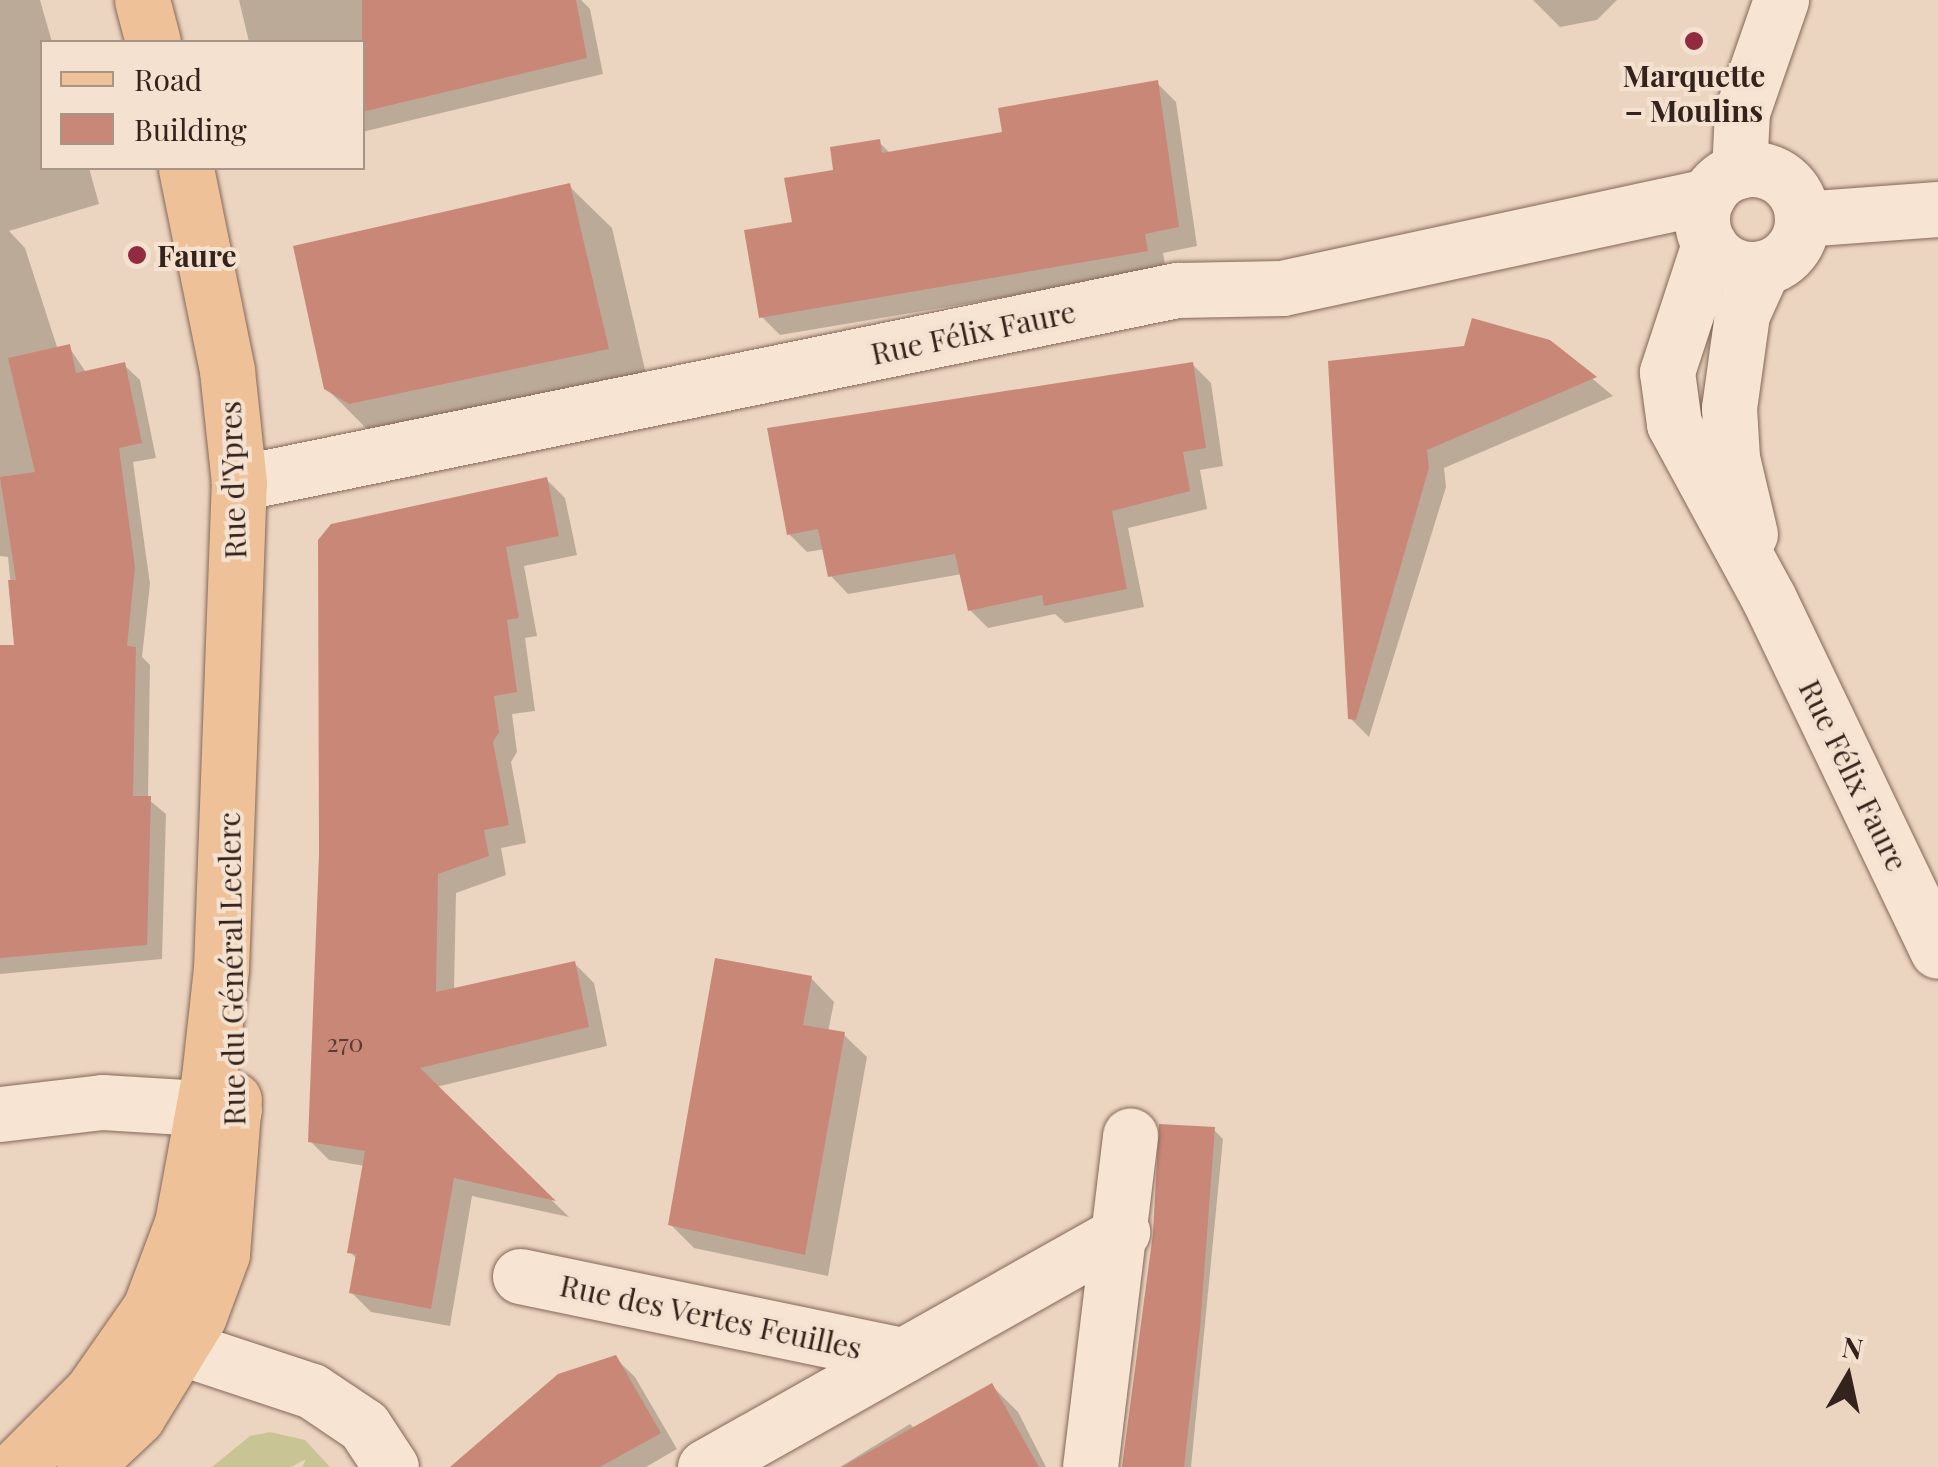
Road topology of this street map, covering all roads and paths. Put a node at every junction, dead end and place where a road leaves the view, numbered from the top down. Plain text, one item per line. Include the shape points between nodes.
1 (142, 0) edge
2 (1782, 0) edge
3 (153, 40) edge
4 (186, 170) edge
5 (1718, 203) junction
6 (1938, 208) edge
7 (1802, 219) junction
8 (1763, 268) junction
9 (239, 483) junction
10 (1769, 599) junction
11 (228, 796) joint
12 (1938, 951) edge
13 (219, 1109) junction
14 (0, 1114) edge
15 (1130, 1135) dead end
16 (1122, 1232) junction
17 (520, 1276) dead end
18 (158, 1340) junction
19 (902, 1355) junction
20 (16, 1467) edge
21 (84, 1467) edge
22 (390, 1467) edge
23 (705, 1467) edge
24 (1090, 1467) edge

1 - 3 main road
2 - 5 street
4 - 9 main road, Rue d'Ypres via 227,370
5 - 7 street via 1766,170 1782,179
5 - 8 street via 1728,262
5 - 9 street, Rue Félix Faure via 1282,288 1177,290
5 - 10 street, Rue Félix Faure via 1667,372 1668,406 1695,470
6 - 7 street
7 - 8 street via 1788,254
8 - 10 street, Rue Félix Faure via 1742,314 1729,408 1737,484
9 - 11 main road, Rue d'Ypres
10 - 12 street, Rue Félix Faure
11 - 13 main road, Rue du Général Leclerc
13 - 14 street via 102,1102
13 - 18 main road, Rue du Général Leclerc via 182,1223
15 - 16 street
16 - 19 street, Rue des Vertes Feuilles
16 - 24 street
17 - 19 street, Rue des Vertes Feuilles
18 - 20 main road, Rue du Général Leclerc via 92,1391
18 - 21 main road, Rue du Général Leclerc via 136,1417
18 - 22 street via 268,1374 342,1407
19 - 23 street, Rue des Vertes Feuilles

